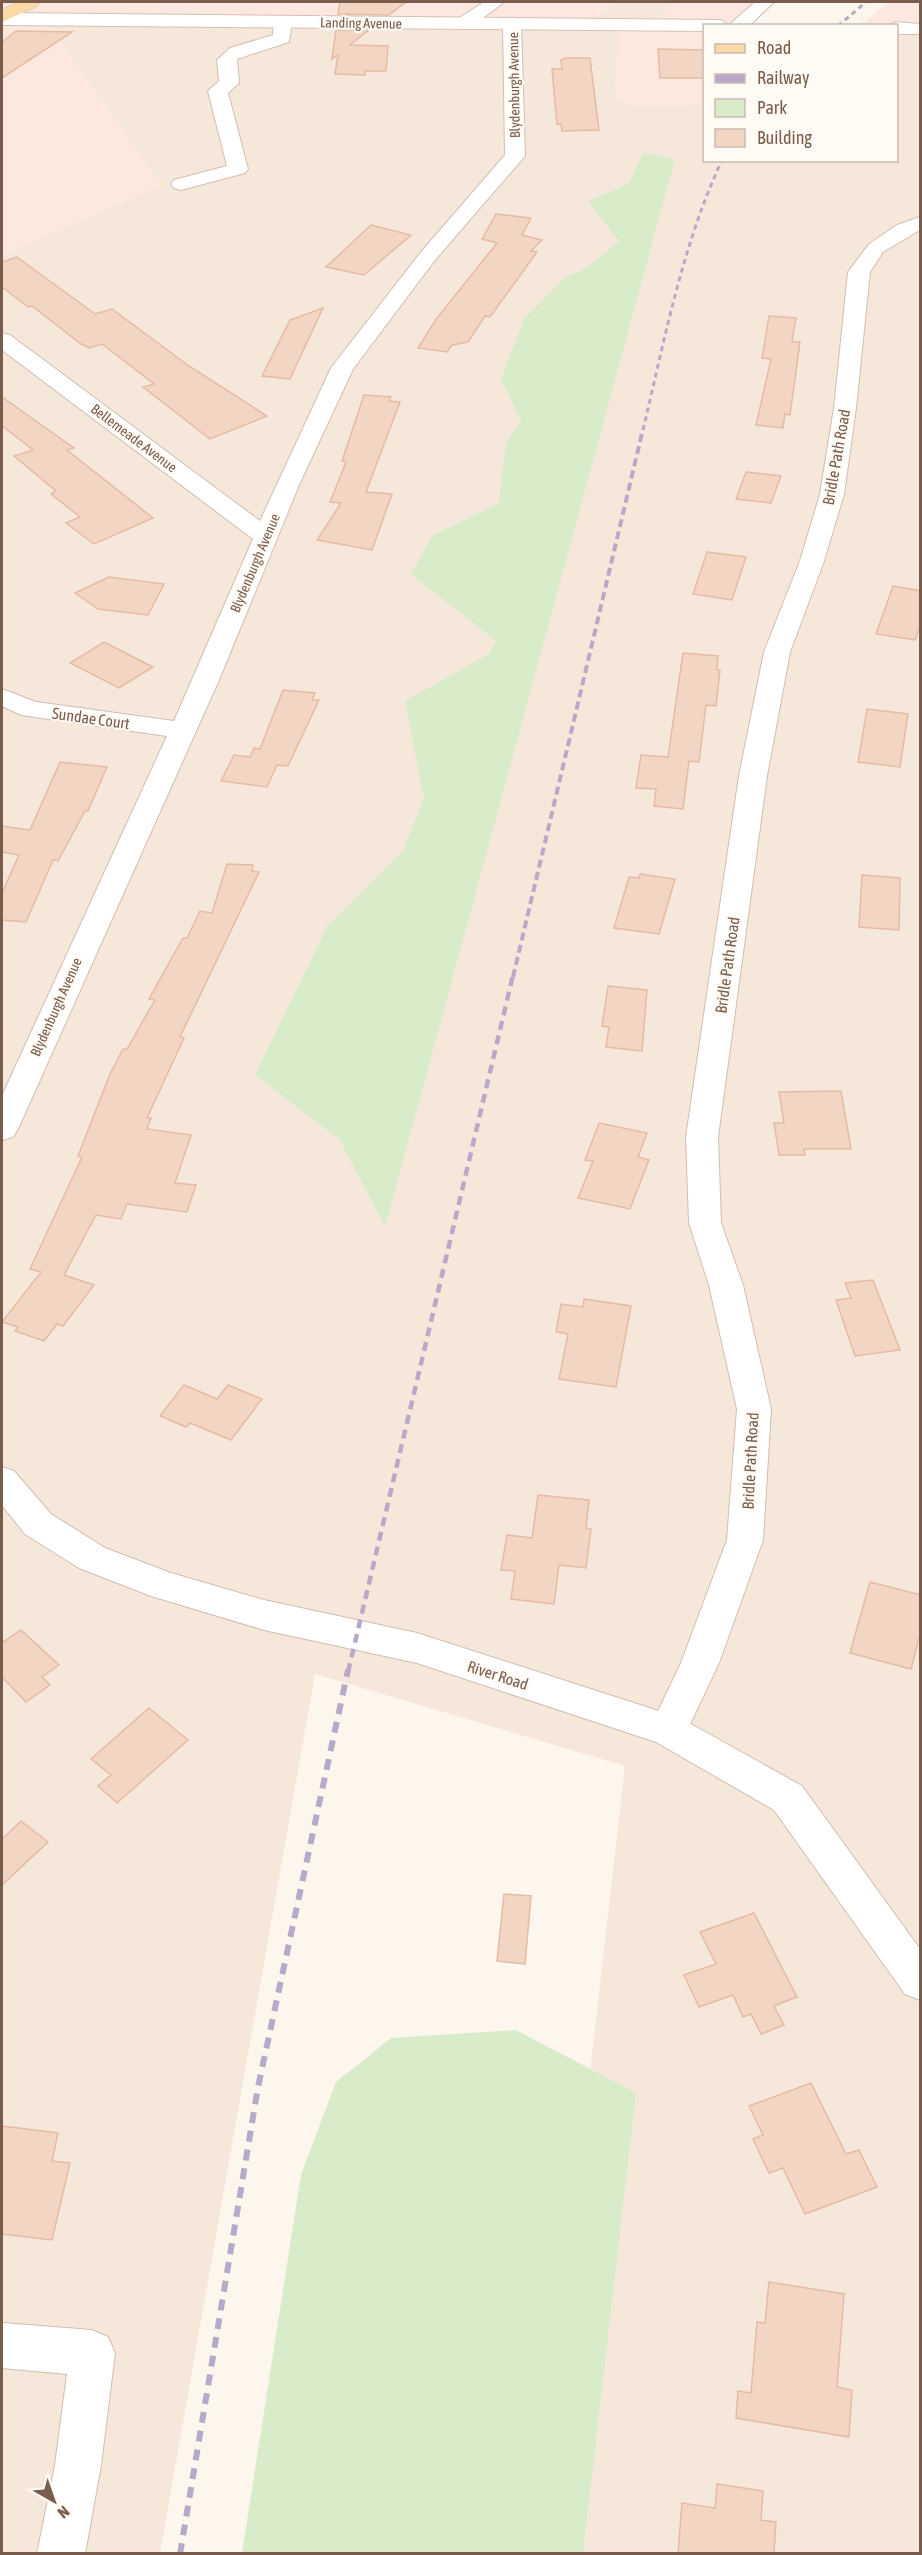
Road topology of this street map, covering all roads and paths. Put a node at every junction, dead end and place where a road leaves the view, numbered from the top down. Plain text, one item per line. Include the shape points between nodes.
1 (31, 2) edge
2 (495, 2) edge
3 (765, 2) edge
4 (2, 18) edge
5 (283, 22) junction
6 (512, 23) junction
7 (463, 24) junction
8 (739, 24) edge
9 (703, 26) edge
10 (898, 28) edge
11 (921, 29) edge
12 (181, 184) dead end
13 (921, 223) edge
14 (2, 340) edge
15 (266, 537) junction
16 (2, 698) edge
17 (183, 730) junction
18 (2, 1129) edge
19 (2, 1481) edge
20 (668, 1730) junction
21 (921, 1981) edge
22 (2, 2346) edge
23 (61, 2553) edge

1 - 4 main road
2 - 7 street
3 - 8 street
4 - 5 street, Landing Avenue
5 - 7 street, Landing Avenue
5 - 12 street via 282,38 235,53 226,60 229,83 218,91 238,169
6 - 7 street, Landing Avenue
6 - 9 street, Landing Avenue
6 - 15 street, Blydenburgh Avenue via 515,156 428,256 342,368
10 - 11 street
13 - 20 street, Bridle Path Road via 904,229 876,248 860,272 832,494 812,561 777,652 753,776 702,1137 705,1223 726,1285 754,1409 745,1540 700,1663
14 - 15 street, Bellemeade Avenue
15 - 17 street, Blydenburgh Avenue
16 - 17 street, Sundae Court via 30,709
17 - 18 street, Blydenburgh Avenue
19 - 20 street, River Road via 38,1524 92,1558 164,1586 264,1615 417,1648
20 - 21 street, River Road via 788,1798
22 - 23 street via 92,2353 78,2465

